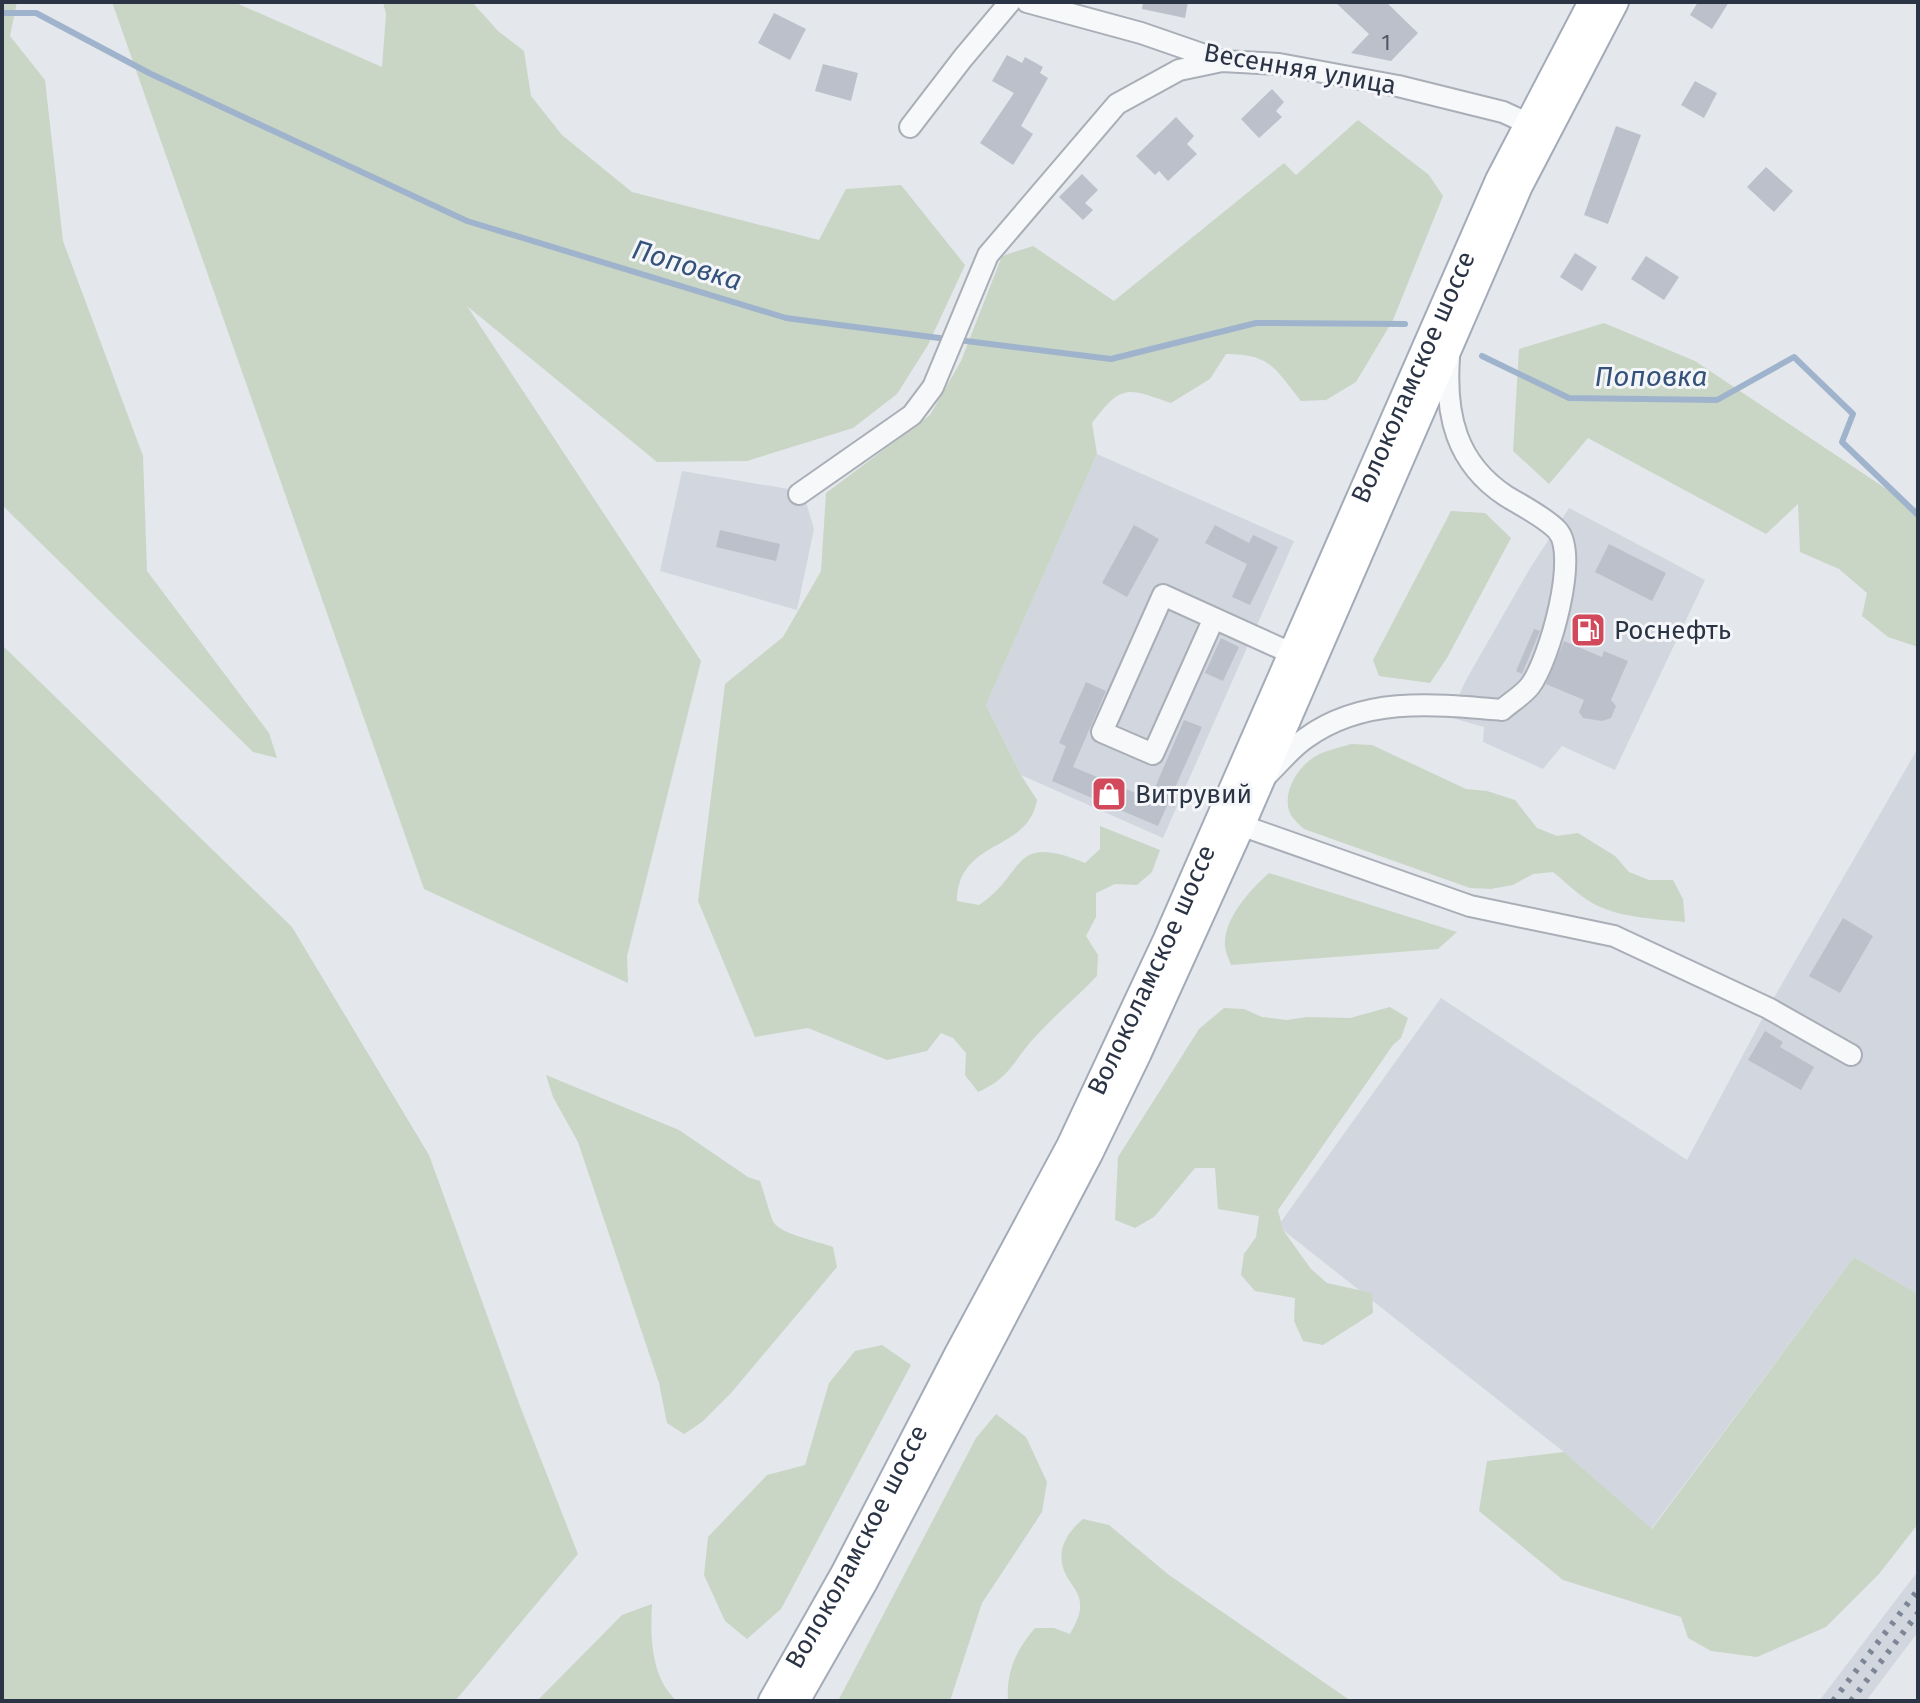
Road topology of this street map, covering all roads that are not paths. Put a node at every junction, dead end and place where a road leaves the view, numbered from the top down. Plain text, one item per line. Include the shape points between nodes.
1 (1010, 2) edge
2 (1027, 2) edge
3 (1592, 2) edge
4 (1615, 2) edge
5 (1222, 61) junction
6 (1527, 123) junction
7 (910, 127) dead end
8 (1450, 344) junction
9 (799, 494) dead end
10 (1214, 618) junction
11 (1293, 654) junction
12 (1260, 782) junction
13 (1231, 822) junction
14 (1851, 1055) dead end
15 (772, 1701) edge
16 (796, 1701) edge

1 - 7 street
2 - 5 street, Весенняя улица
3 - 6 main road, Волоколамское шоссе
4 - 8 main road, Волоколамское шоссе via 1519,186
5 - 6 street, Весенняя улица via 1279,64 1398,86
5 - 9 street via 1179,70 1117,104 988,255 933,387 912,415
6 - 11 main road, Волоколамское шоссе
8 - 12 main road, Волоколамское шоссе
8 - 12 street via 1447,392 1455,432 1469,462 1492,486 1559,530 1567,555 1556,627 1530,686 1502,710 1394,705 1350,715 1306,737
10 - 10 street via 1153,754 1102,732 1163,595
10 - 11 street
11 - 13 main road, Волоколамское шоссе
12 - 13 main road, Волоколамское шоссе
13 - 14 street via 1470,906 1614,936 1768,1008
13 - 15 main road, Волоколамское шоссе via 1070,1146
13 - 16 main road, Волоколамское шоссе via 1138,1053 1089,1154

